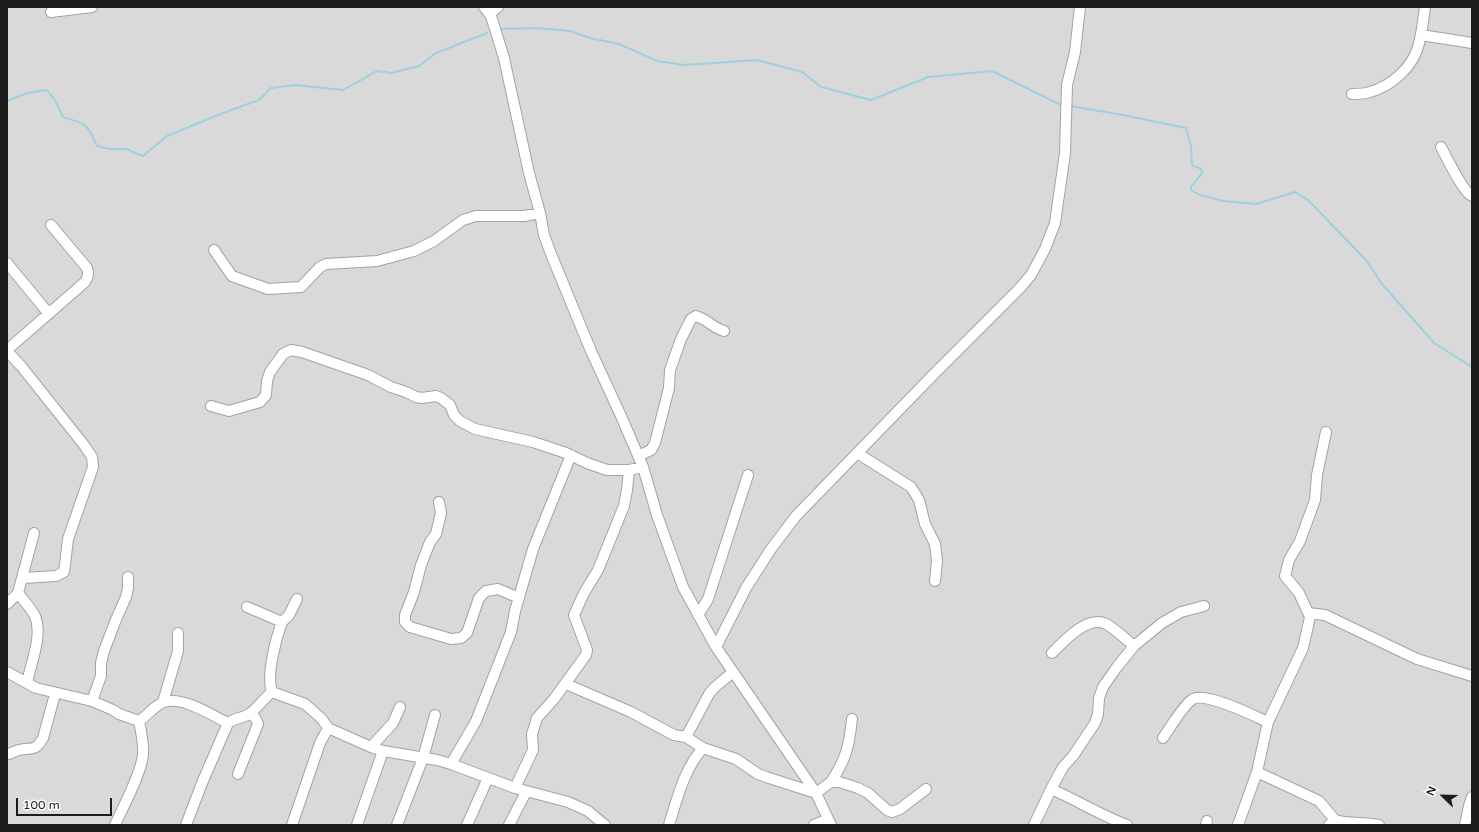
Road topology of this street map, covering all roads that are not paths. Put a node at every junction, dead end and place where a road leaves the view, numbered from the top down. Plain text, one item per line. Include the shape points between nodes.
1 (92, 7) edge
2 (484, 7) edge
3 (498, 7) edge
4 (1080, 7) edge
5 (1425, 7) edge
6 (51, 12) dead end
7 (491, 16) junction
8 (1421, 35) junction
9 (1472, 44) edge
10 (1352, 94) dead end
11 (1441, 147) dead end
12 (1472, 196) edge
13 (540, 213) junction
14 (51, 226) dead end
15 (214, 250) dead end
16 (7, 263) edge
17 (49, 314) junction
18 (724, 331) dead end
19 (7, 350) edge
20 (211, 406) dead end
21 (1326, 432) dead end
22 (857, 453) junction
23 (571, 455) junction
24 (638, 456) junction
25 (643, 467) junction
26 (629, 470) junction
27 (748, 475) dead end
28 (439, 502) dead end
29 (34, 533) dead end
30 (128, 577) dead end
31 (23, 578) junction
32 (935, 581) dead end
33 (18, 593) junction
34 (297, 598) dead end
35 (519, 598) junction
36 (7, 604) edge
37 (1204, 606) dead end
38 (247, 607) dead end
39 (1308, 613) junction
40 (698, 615) junction
41 (282, 622) junction
42 (178, 633) dead end
43 (1134, 646) junction
44 (716, 647) junction
45 (1052, 653) dead end
46 (7, 672) edge
47 (733, 672) junction
48 (1472, 676) edge
49 (26, 683) junction
50 (566, 684) junction
51 (272, 692) junction
52 (55, 694) junction
53 (92, 701) junction
54 (163, 702) junction
55 (400, 707) dead end
56 (251, 713) junction
57 (435, 715) dead end
58 (852, 719) dead end
59 (139, 721) junction
60 (1268, 722) junction
61 (228, 723) junction
62 (328, 728) junction
63 (686, 738) junction
64 (1163, 738) dead end
65 (371, 747) junction
66 (703, 748) junction
67 (383, 751) junction
68 (7, 754) edge
69 (423, 758) junction
70 (451, 764) junction
71 (1257, 772) junction
72 (238, 774) dead end
73 (488, 778) junction
74 (831, 782) junction
75 (514, 788) junction
76 (926, 789) dead end
77 (1051, 789) junction
78 (526, 792) junction
79 (816, 793) junction
80 (1472, 797) edge
81 (830, 822) edge
82 (1336, 824) edge
83 (115, 825) edge
84 (186, 825) edge
85 (292, 825) edge
86 (357, 825) edge
87 (397, 825) edge
88 (467, 825) edge
89 (509, 825) edge
90 (605, 825) edge
91 (669, 825) edge
92 (814, 825) edge
93 (1034, 825) edge
94 (1127, 825) edge
95 (1238, 825) edge
96 (1379, 825) edge
97 (1465, 825) edge

1 - 6 street
2 - 7 street
3 - 7 street
4 - 22 street via 1075,52 1067,85 1062,181 1055,223 1045,249 1031,276 1020,288
5 - 8 street
7 - 13 street via 504,58
8 - 9 street
8 - 10 street via 1418,48 1408,65 1390,83 1370,92
11 - 12 street via 1461,183
13 - 15 street via 524,216 476,216 463,220 414,251 377,261 326,264 297,288 268,289 237,278 227,271
13 - 24 street via 544,235 559,275
14 - 17 street via 87,268 89,274 85,282
16 - 17 street
17 - 19 street
18 - 24 street via 703,318 696,316 691,319 670,370 669,388 655,443 651,450
19 - 31 street via 84,446 92,457 93,467 68,539 64,572 56,576
20 - 23 street via 229,411 260,402 266,395 270,372 283,354 291,350 368,375 416,397 441,398 450,405 460,421 475,428 533,442
21 - 39 street via 1317,475 1315,500 1300,541 1289,560 1285,576 1299,593
22 - 32 street via 911,487 919,500 925,524 935,544 938,561
22 - 44 street via 796,516 771,549 746,588
23 - 26 street via 607,470
23 - 35 street via 532,549
24 - 25 street
25 - 26 street
25 - 40 street via 683,587
26 - 50 street via 624,506 598,570 574,615 587,650
27 - 40 street via 708,599
28 - 35 street via 441,513 436,534 421,565 405,622 410,627 451,639 461,638 467,633 479,598 486,591 498,589
29 - 31 street
30 - 53 street via 126,597 104,651 101,676
31 - 33 street
33 - 36 street
33 - 49 street via 34,614 38,626 38,638
34 - 41 street via 289,615
35 - 70 street via 511,632 476,721
37 - 43 street via 1181,612 1162,623
38 - 41 street
39 - 48 street via 1324,615 1417,659
39 - 60 street via 1310,617 1303,648
40 - 44 street
41 - 51 street via 272,661
42 - 54 street via 178,651
43 - 45 street via 1107,624 1099,621 1082,626
43 - 77 street via 1103,687 1095,723
44 - 47 street
46 - 49 street
47 - 63 street via 709,694
47 - 79 street
49 - 52 street
50 - 63 street via 631,712 674,736
50 - 75 street via 537,718 532,734 533,750
51 - 56 street
51 - 62 street via 305,704
52 - 53 street
52 - 68 street via 40,745
53 - 59 street
54 - 59 street
54 - 61 street via 182,702
55 - 65 street via 393,722
56 - 61 street
56 - 72 street via 258,724
57 - 69 street
58 - 74 street via 845,757
59 - 83 street via 143,756
60 - 64 street via 1210,698 1199,697 1192,699
60 - 71 street
61 - 84 street
62 - 65 street
62 - 85 street via 320,743
63 - 66 street
65 - 67 street
66 - 79 street via 736,759 758,774
66 - 91 street via 691,764
67 - 69 street via 412,754
67 - 86 street
69 - 70 street
69 - 87 street
70 - 73 street
71 - 82 street via 1319,801
71 - 95 street
73 - 75 street
73 - 88 street
74 - 76 street via 858,788 892,812
74 - 79 street
75 - 78 street
77 - 93 street
77 - 94 street
78 - 89 street
78 - 90 street via 568,802 588,811
79 - 81 street
80 - 97 street
81 - 92 street
82 - 96 street via 1366,822

